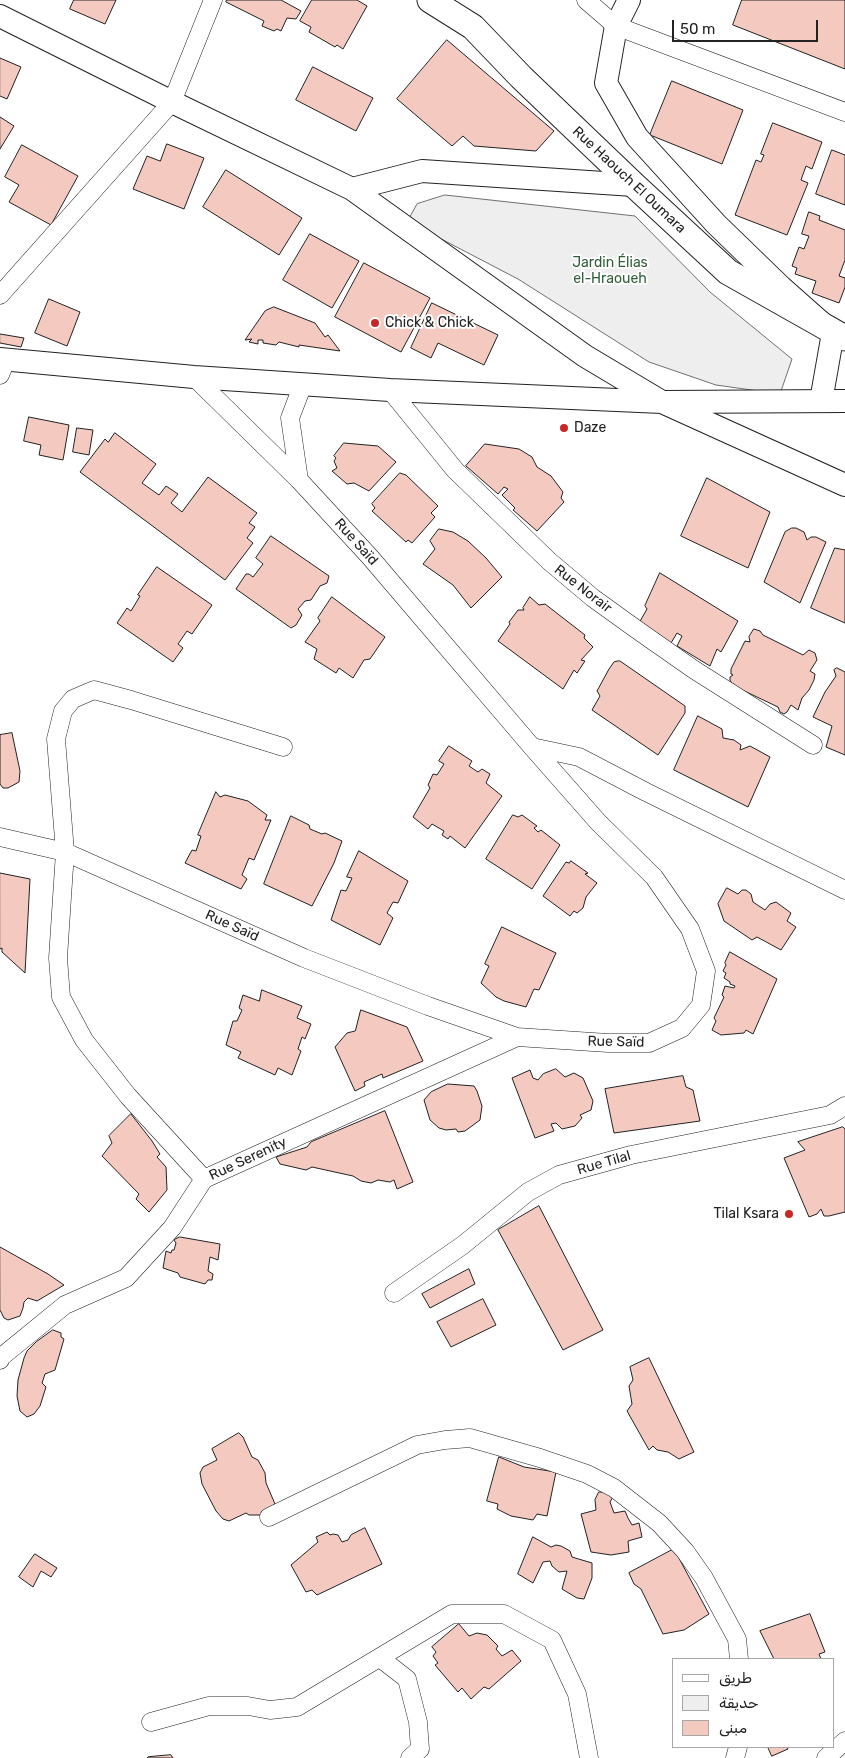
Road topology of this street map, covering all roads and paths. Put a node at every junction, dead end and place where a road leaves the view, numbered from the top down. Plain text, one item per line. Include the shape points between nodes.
1 (213, 0) edge
2 (430, 0) edge
3 (586, 0) edge
4 (629, 0) edge
5 (0, 17) edge
6 (616, 26) junction
7 (172, 102) junction
8 (845, 112) edge
9 (634, 185) junction
10 (352, 190) junction
11 (0, 295) edge
12 (839, 335) edge
13 (2, 365) edge
14 (194, 377) junction
15 (303, 384) junction
16 (390, 390) junction
17 (845, 400) edge
18 (821, 401) junction
19 (662, 402) junction
20 (299, 480) junction
21 (845, 485) edge
22 (813, 745) dead end
23 (283, 747) dead end
24 (532, 748) junction
25 (0, 837) edge
26 (65, 852) junction
27 (845, 890) edge
28 (517, 1037) junction
29 (845, 1106) edge
30 (204, 1179) junction
31 (394, 1293) dead end
32 (0, 1358) edge
33 (269, 1517) dead end
34 (380, 1658) junction
35 (739, 1658) edge
36 (151, 1722) dead end
37 (845, 1741) edge
38 (410, 1758) edge
39 (589, 1758) edge
40 (826, 1758) edge

1 - 7 street
2 - 9 main road, Rue Haouch El Oumara via 473,27
3 - 6 street
4 - 6 street
5 - 7 street
6 - 8 street
6 - 12 street via 606,83 636,137 716,224 782,287
7 - 10 street
7 - 11 street
9 - 10 street via 422,172
9 - 12 main road, Rue Haouch El Oumara via 728,272
10 - 19 street via 585,356
12 - 18 street
13 - 14 street
14 - 15 street
14 - 20 street, Rue Saïd
15 - 16 street
15 - 20 street via 290,418
16 - 19 street
16 - 22 street, Rue Norair via 456,470 556,568 636,629
17 - 18 street
18 - 19 street
19 - 21 street
20 - 24 street, Rue Saïd
23 - 26 street via 94,690 73,698 62,711 56,739
24 - 27 street via 579,757
24 - 28 street, Rue Saïd via 598,822 654,877 690,930 706,970 701,1005 682,1028 649,1043
25 - 26 street, Rue Saïd
26 - 28 street, Rue Saïd via 304,958
26 - 30 street via 58,958 61,997 84,1040 128,1096
28 - 30 street, Rue Serenity
29 - 31 street, Rue Tilal via 830,1115 631,1155 559,1176 528,1192 463,1245
30 - 32 street, Rue Serenity via 172,1228 126,1278 65,1305
33 - 35 street via 417,1445 470,1438 540,1458 587,1474 614,1488 659,1523 704,1578 737,1639
34 - 36 street via 297,1707 270,1710 248,1706 209,1706
34 - 38 street via 407,1679 418,1722 420,1749
34 - 39 street via 452,1614 504,1614 552,1640 577,1694
37 - 40 street

